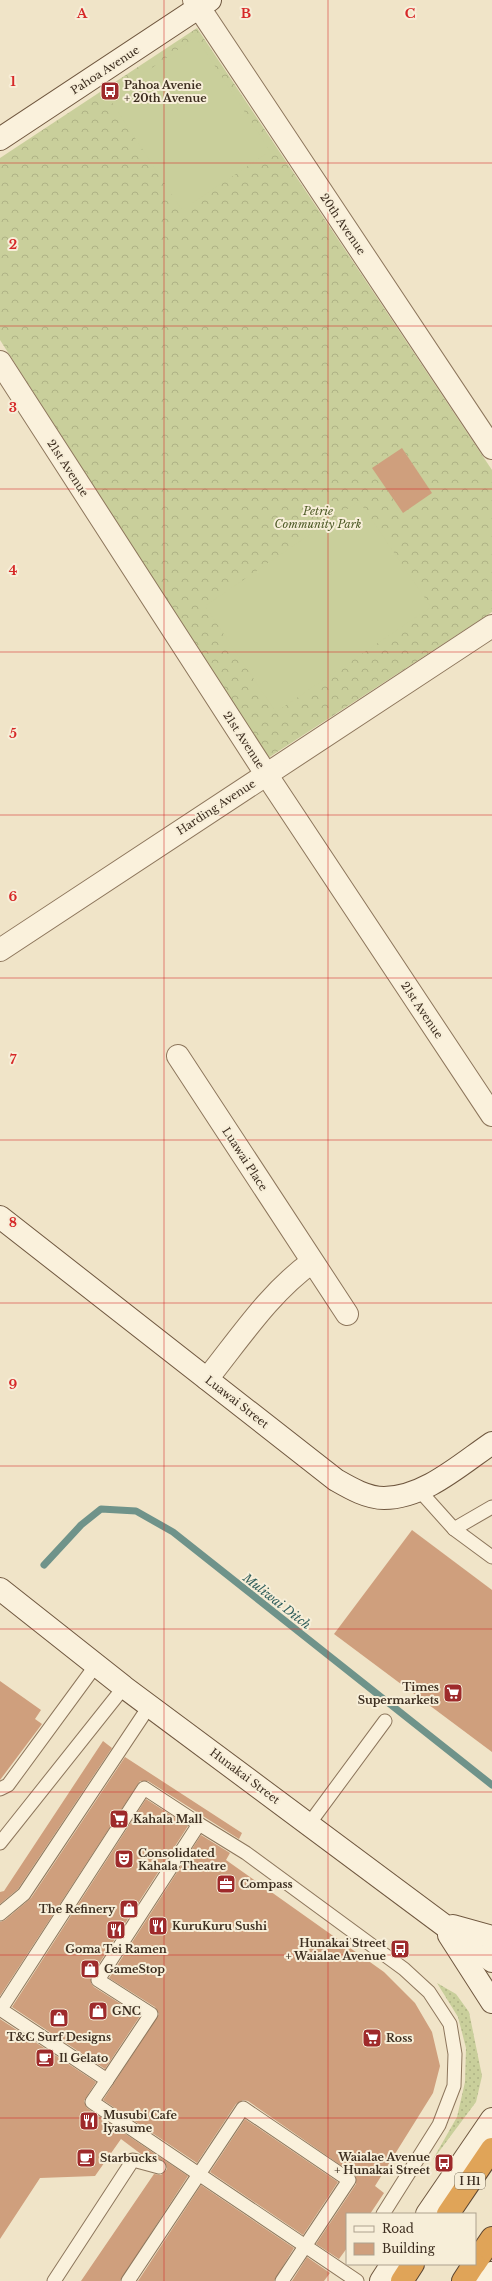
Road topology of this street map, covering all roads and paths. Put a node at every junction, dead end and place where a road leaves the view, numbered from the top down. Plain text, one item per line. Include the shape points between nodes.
1 (201, 3) edge
2 (0, 139) edge
3 (0, 362) edge
4 (492, 448) edge
5 (492, 626) edge
6 (266, 774) junction
7 (0, 950) edge
8 (178, 1056) dead end
9 (492, 1115) edge
10 (0, 1216) edge
11 (312, 1262) junction
12 (347, 1314) dead end
13 (207, 1379) junction
14 (492, 1443) edge
15 (419, 1490) junction
16 (492, 1507) edge
17 (454, 1529) junction
18 (492, 1557) edge
19 (0, 1589) edge
20 (96, 1665) junction
21 (124, 1687) junction
22 (150, 1705) junction
23 (385, 1721) dead end
24 (0, 1789) edge
25 (199, 1824) junction
26 (309, 1824) junction
27 (0, 1843) edge
28 (0, 1914) edge
29 (442, 1924) junction
30 (492, 1937) edge
31 (492, 1961) edge
32 (492, 2002) edge
33 (1, 2009) edge
34 (107, 2080) junction
35 (492, 2119) edge
36 (492, 2149) edge
37 (159, 2166) dead end
38 (198, 2174) junction
39 (384, 2213) edge
40 (428, 2213) edge
41 (449, 2213) edge
42 (492, 2238) edge
43 (304, 2246) junction
44 (476, 2262) edge
45 (391, 2265) edge
46 (413, 2265) edge
47 (474, 2265) edge
48 (492, 2273) edge
49 (54, 2281) edge
50 (128, 2281) edge
51 (282, 2281) edge
52 (357, 2281) edge
53 (380, 2281) edge
54 (402, 2281) edge
55 (463, 2281) edge
56 (486, 2281) edge

1 - 2 street, Pahoa Avenue
1 - 4 street, 20th Avenue
3 - 6 street, 21st Avenue
5 - 6 street, Harding Avenue
6 - 7 street, Harding Avenue
6 - 9 street, 21st Avenue
8 - 11 street, Luawai Place
10 - 13 street, Luawai Street
11 - 12 street, Luawai Place
11 - 13 street via 290,1278 272,1296
13 - 15 street, Luawai Street via 336,1480 352,1489 383,1498 402,1496
14 - 15 street, Luawai Street
15 - 17 lane
16 - 17 lane
17 - 18 lane
19 - 20 street, Hunakai Street
20 - 21 street, Hunakai Street
20 - 24 lane via 8,1785
21 - 22 street, Hunakai Street
21 - 27 lane
22 - 26 street, Hunakai Street
22 - 28 lane via 24,1894
23 - 26 lane
25 - 33 lane via 144,1788
25 - 34 lane via 98,1980 151,2014
25 - 39 lane via 246,1853 404,1968 430,1992 450,2024 455,2054 454,2086 439,2125
26 - 29 street, Hunakai Street
29 - 30 street
29 - 31 street, Hunakai Street
29 - 32 street
33 - 34 lane
34 - 38 lane via 92,2102
35 - 40 street
36 - 41 highway, I H1
37 - 49 lane via 133,2160
38 - 43 lane
38 - 43 lane via 243,2108 349,2180
38 - 50 lane
42 - 44 highway
43 - 51 lane
43 - 52 lane
45 - 53 street
46 - 54 highway
47 - 55 highway
48 - 56 street

